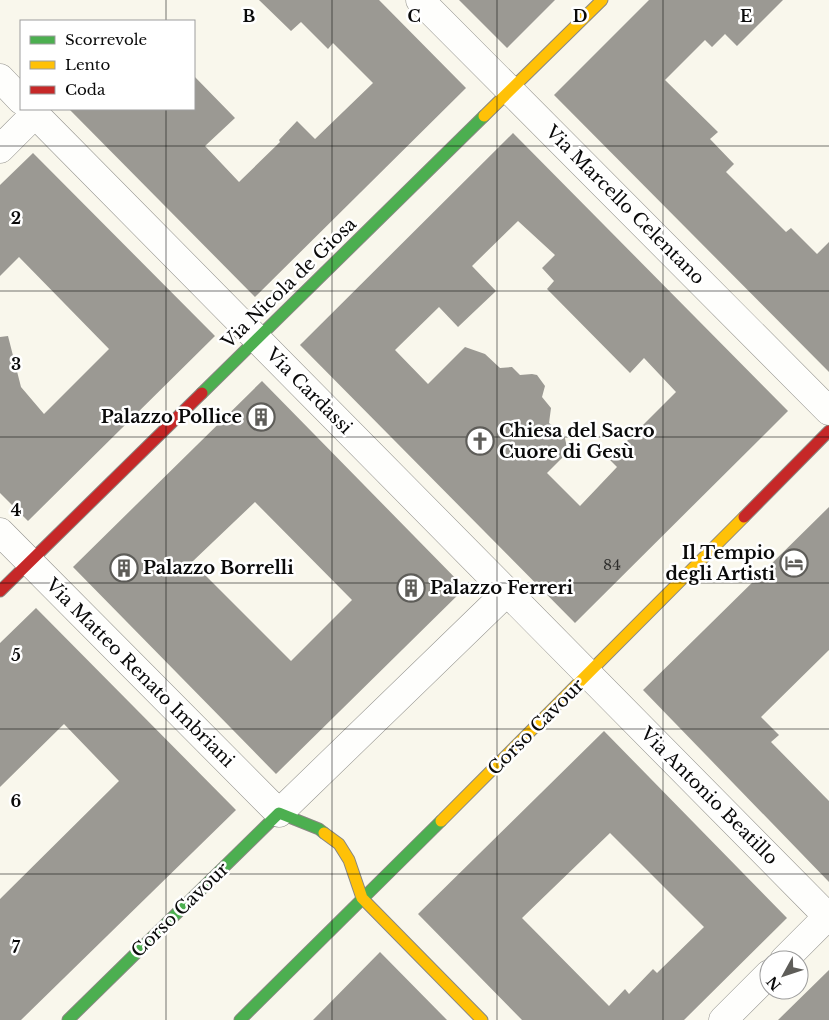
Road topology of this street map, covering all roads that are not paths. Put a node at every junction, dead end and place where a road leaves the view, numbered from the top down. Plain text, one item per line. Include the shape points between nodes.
1 (420, 0) edge
2 (602, 0) edge
3 (0, 78) edge
4 (511, 90) junction
5 (20, 99) edge
6 (28, 110) edge
7 (31, 110) edge
8 (0, 149) edge
9 (257, 338) junction
10 (829, 411) edge
11 (829, 431) edge
12 (0, 532) edge
13 (30, 562) junction
14 (0, 591) edge
15 (507, 592) junction
16 (589, 674) junction
17 (279, 813) junction
18 (362, 898) junction
19 (829, 916) edge
20 (794, 950) edge
21 (759, 984) edge
22 (68, 1020) edge
23 (240, 1020) edge
24 (482, 1020) edge
25 (723, 1020) edge

1 - 4 street, Via Marcello Celentano
2 - 4 main road, Via Nicola de Giosa
3 - 5 street, Via Cardassi
4 - 9 main road, Via Nicola de Giosa
4 - 10 street, Via Marcello Celentano
6 - 8 street
7 - 9 street, Via Cardassi
9 - 13 main road, Via Nicola de Giosa
9 - 15 street, Via Cardassi
11 - 16 main road, Corso Cavour
12 - 13 street, Via Matteo Renato Imbriani
13 - 14 main road, Via Nicola de Giosa
13 - 17 street, Via Matteo Renato Imbriani
15 - 16 street, Via Cardassi
15 - 17 street, Corso Cavour
16 - 18 main road, Corso Cavour
16 - 19 street, Via Antonio Beatillo
17 - 18 main road via 319,829 339,844 349,860
17 - 22 main road, Corso Cavour
18 - 23 main road, Corso Cavour
18 - 24 main road
19 - 20 street
21 - 25 street

